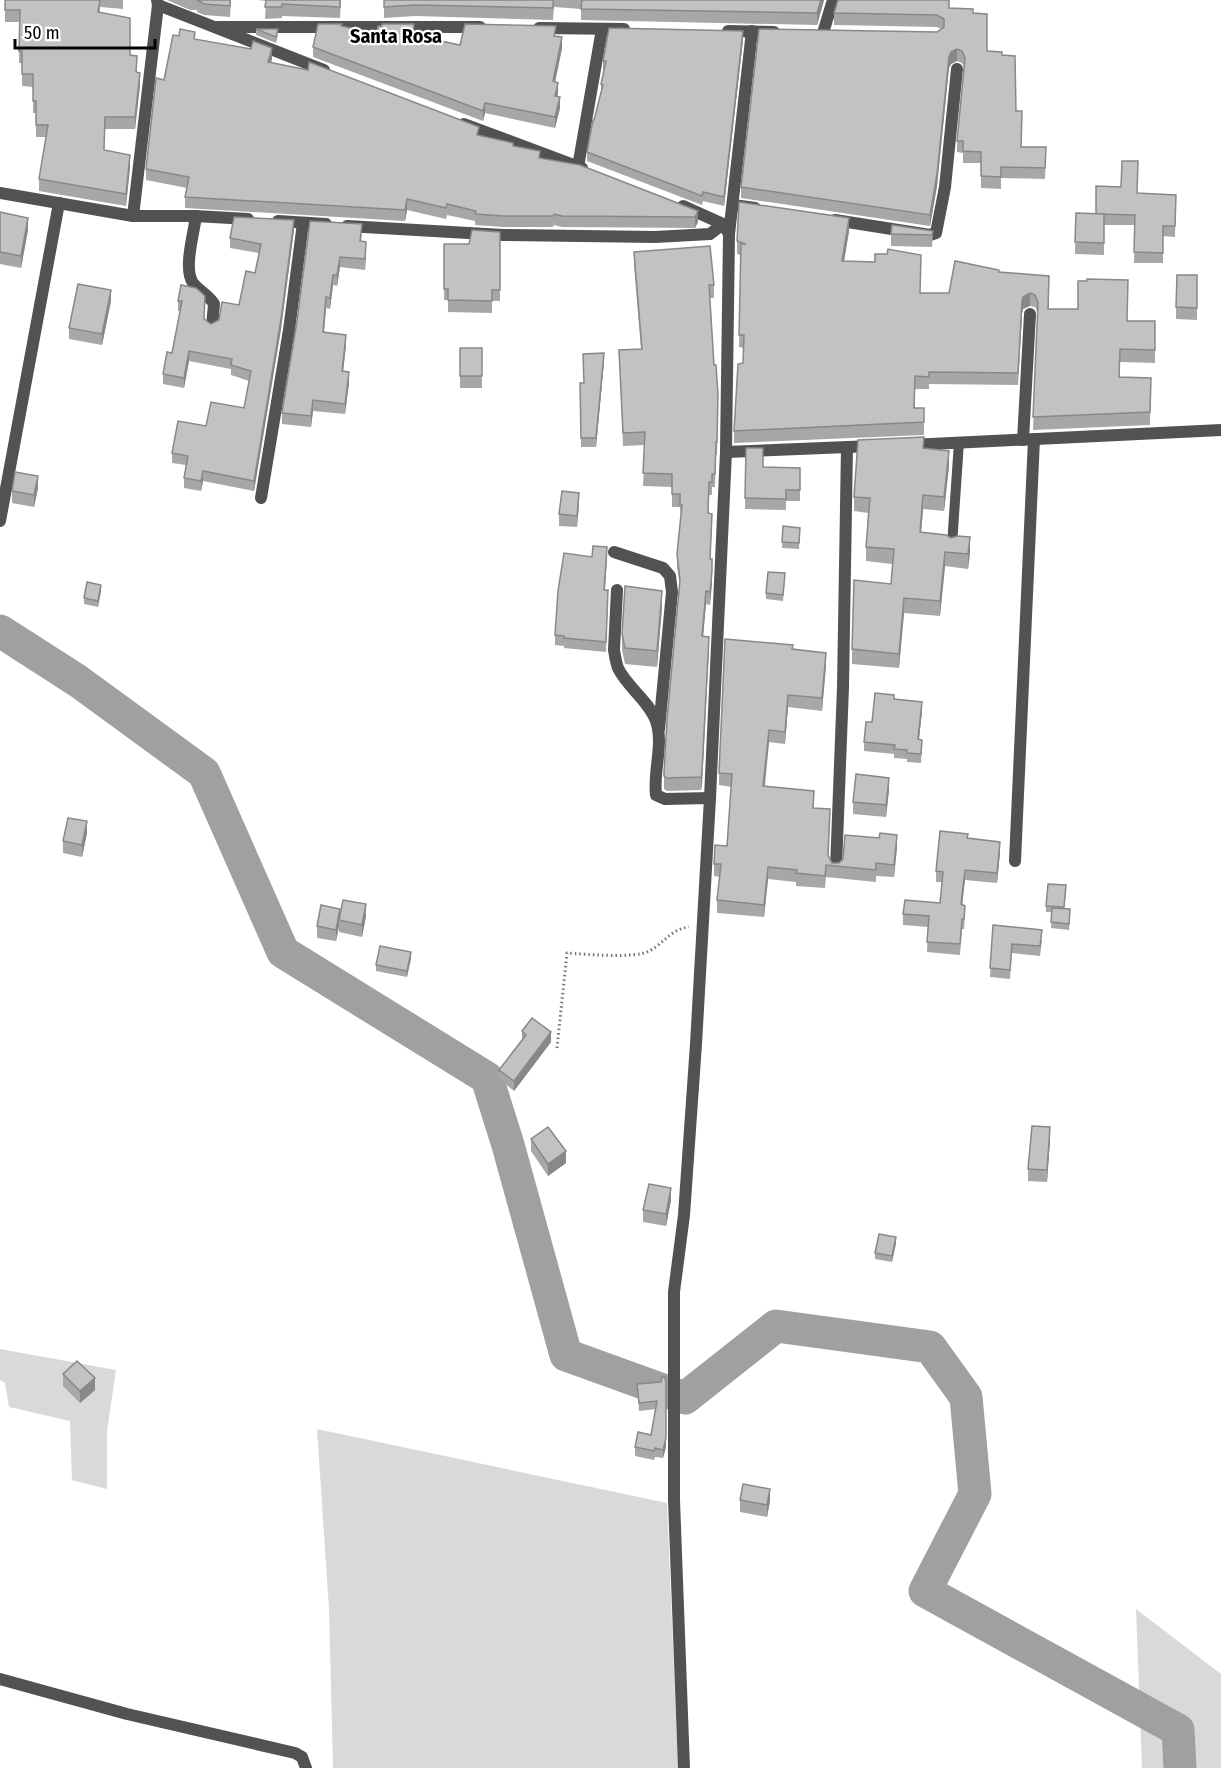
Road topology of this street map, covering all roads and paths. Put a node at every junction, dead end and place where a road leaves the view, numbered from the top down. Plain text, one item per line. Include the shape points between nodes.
1 (833, 0) edge
2 (157, 2) edge
3 (211, 27) junction
4 (497, 27) edge
5 (532, 27) edge
6 (602, 29) junction
7 (637, 29) edge
8 (717, 31) edge
9 (752, 32) junction
10 (788, 32) edge
11 (823, 33) edge
12 (957, 69) dead end
13 (334, 74) edge
14 (456, 120) edge
15 (0, 194) edge
16 (668, 200) edge
17 (59, 203) junction
18 (733, 205) junction
19 (771, 210) edge
20 (133, 216) junction
21 (196, 216) junction
22 (824, 218) edge
23 (303, 223) junction
24 (726, 229) junction
25 (1030, 314) dead end
26 (212, 326) edge
27 (1221, 430) edge
28 (1029, 439) junction
29 (959, 442) junction
30 (903, 445) edge
31 (881, 446) edge
32 (847, 447) junction
33 (726, 452) junction
34 (261, 498) dead end
35 (0, 521) edge
36 (952, 545) edge
37 (614, 552) dead end
38 (616, 590) dead end
39 (659, 735) junction
40 (710, 798) junction
41 (1015, 861) dead end
42 (836, 868) edge
43 (703, 925) junction
44 (557, 1048) dead end
45 (0, 1680) edge
46 (306, 1768) edge
47 (684, 1768) edge

1 - 11 street
2 - 3 street
2 - 20 street
3 - 4 street
3 - 13 street
5 - 6 street
6 - 7 street
6 - 14 street via 584,169
8 - 9 street
9 - 10 street
9 - 18 street
12 - 22 street via 945,187 936,233
15 - 17 street
16 - 24 street
17 - 20 street
17 - 35 street
18 - 19 street
18 - 24 street
20 - 21 street
21 - 23 street
21 - 26 street via 189,275 214,304
23 - 24 street via 592,237 696,236
23 - 34 street
24 - 33 street
25 - 28 street
27 - 28 street
28 - 29 street
28 - 41 street
29 - 30 street
29 - 36 lane
31 - 32 street
32 - 33 street
32 - 42 street
33 - 40 street
37 - 39 street via 663,568 670,576 672,592
38 - 39 street via 614,650 618,667 650,710
39 - 40 street via 657,795 665,799
40 - 43 street
43 - 44 path via 677,929 647,952 613,956 567,953
43 - 47 street via 685,1203 674,1292 674,1500
45 - 46 street via 295,1753 302,1757

